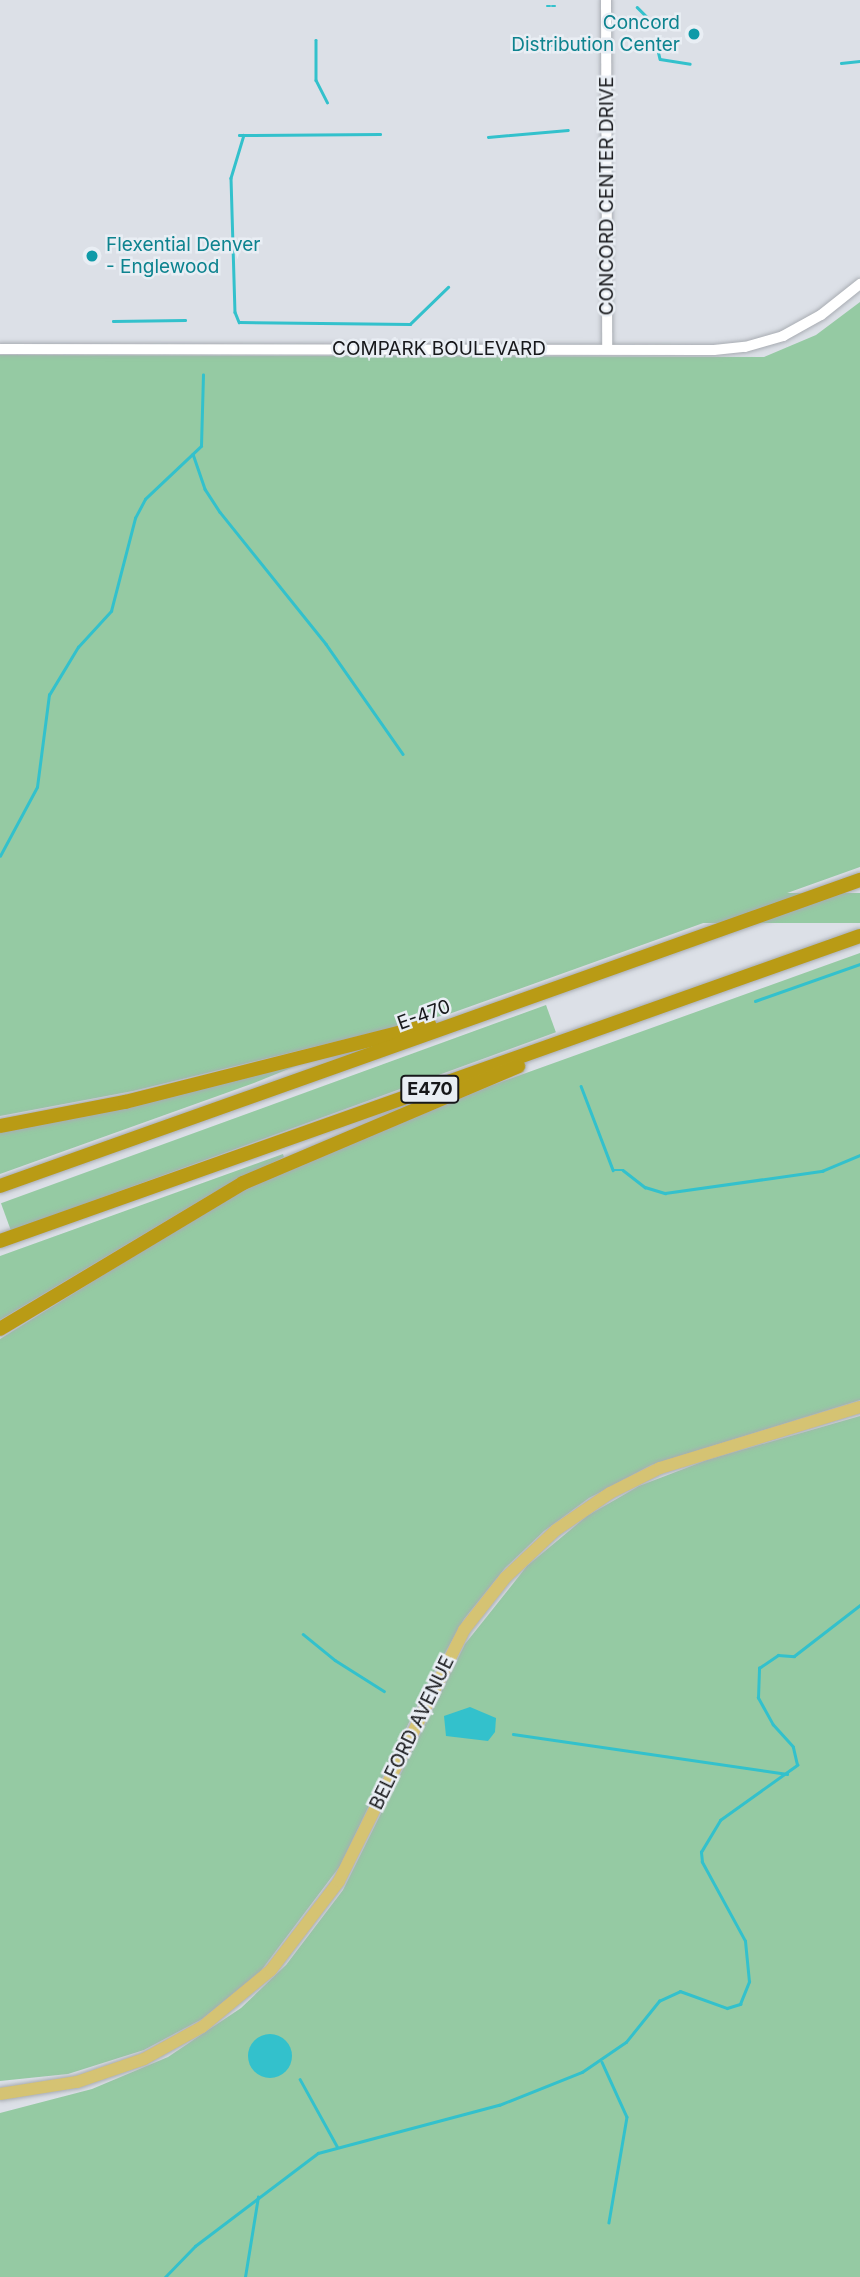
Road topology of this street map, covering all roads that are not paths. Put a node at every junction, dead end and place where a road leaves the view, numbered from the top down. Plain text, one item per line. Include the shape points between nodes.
1 (606, 0) edge
2 (860, 284) edge
3 (0, 349) edge
4 (607, 349) junction
5 (860, 880) edge
6 (860, 936) edge
7 (499, 1009) junction
8 (548, 1047) junction
9 (0, 1126) edge
10 (0, 1186) edge
11 (0, 1241) edge
12 (0, 1329) edge
13 (860, 1407) edge
14 (0, 2094) edge

1 - 4 street, CONCORD CENTER DRIVE
2 - 4 street, COMPARK BOULEVARD via 808,323 755,345 714,350
3 - 4 street, COMPARK BOULEVARD
5 - 7 highway, E-470 / E470
6 - 8 highway, E470
7 - 9 highway via 125,1102
7 - 10 highway, E-470 / E470
8 - 11 highway, E470
8 - 12 highway via 511,1070 243,1183
13 - 14 main road, BELFORD AVENUE via 660,1468 610,1493 556,1530 505,1578 464,1630 339,1881 310,1925 265,1976 201,2027 133,2064 77,2082

